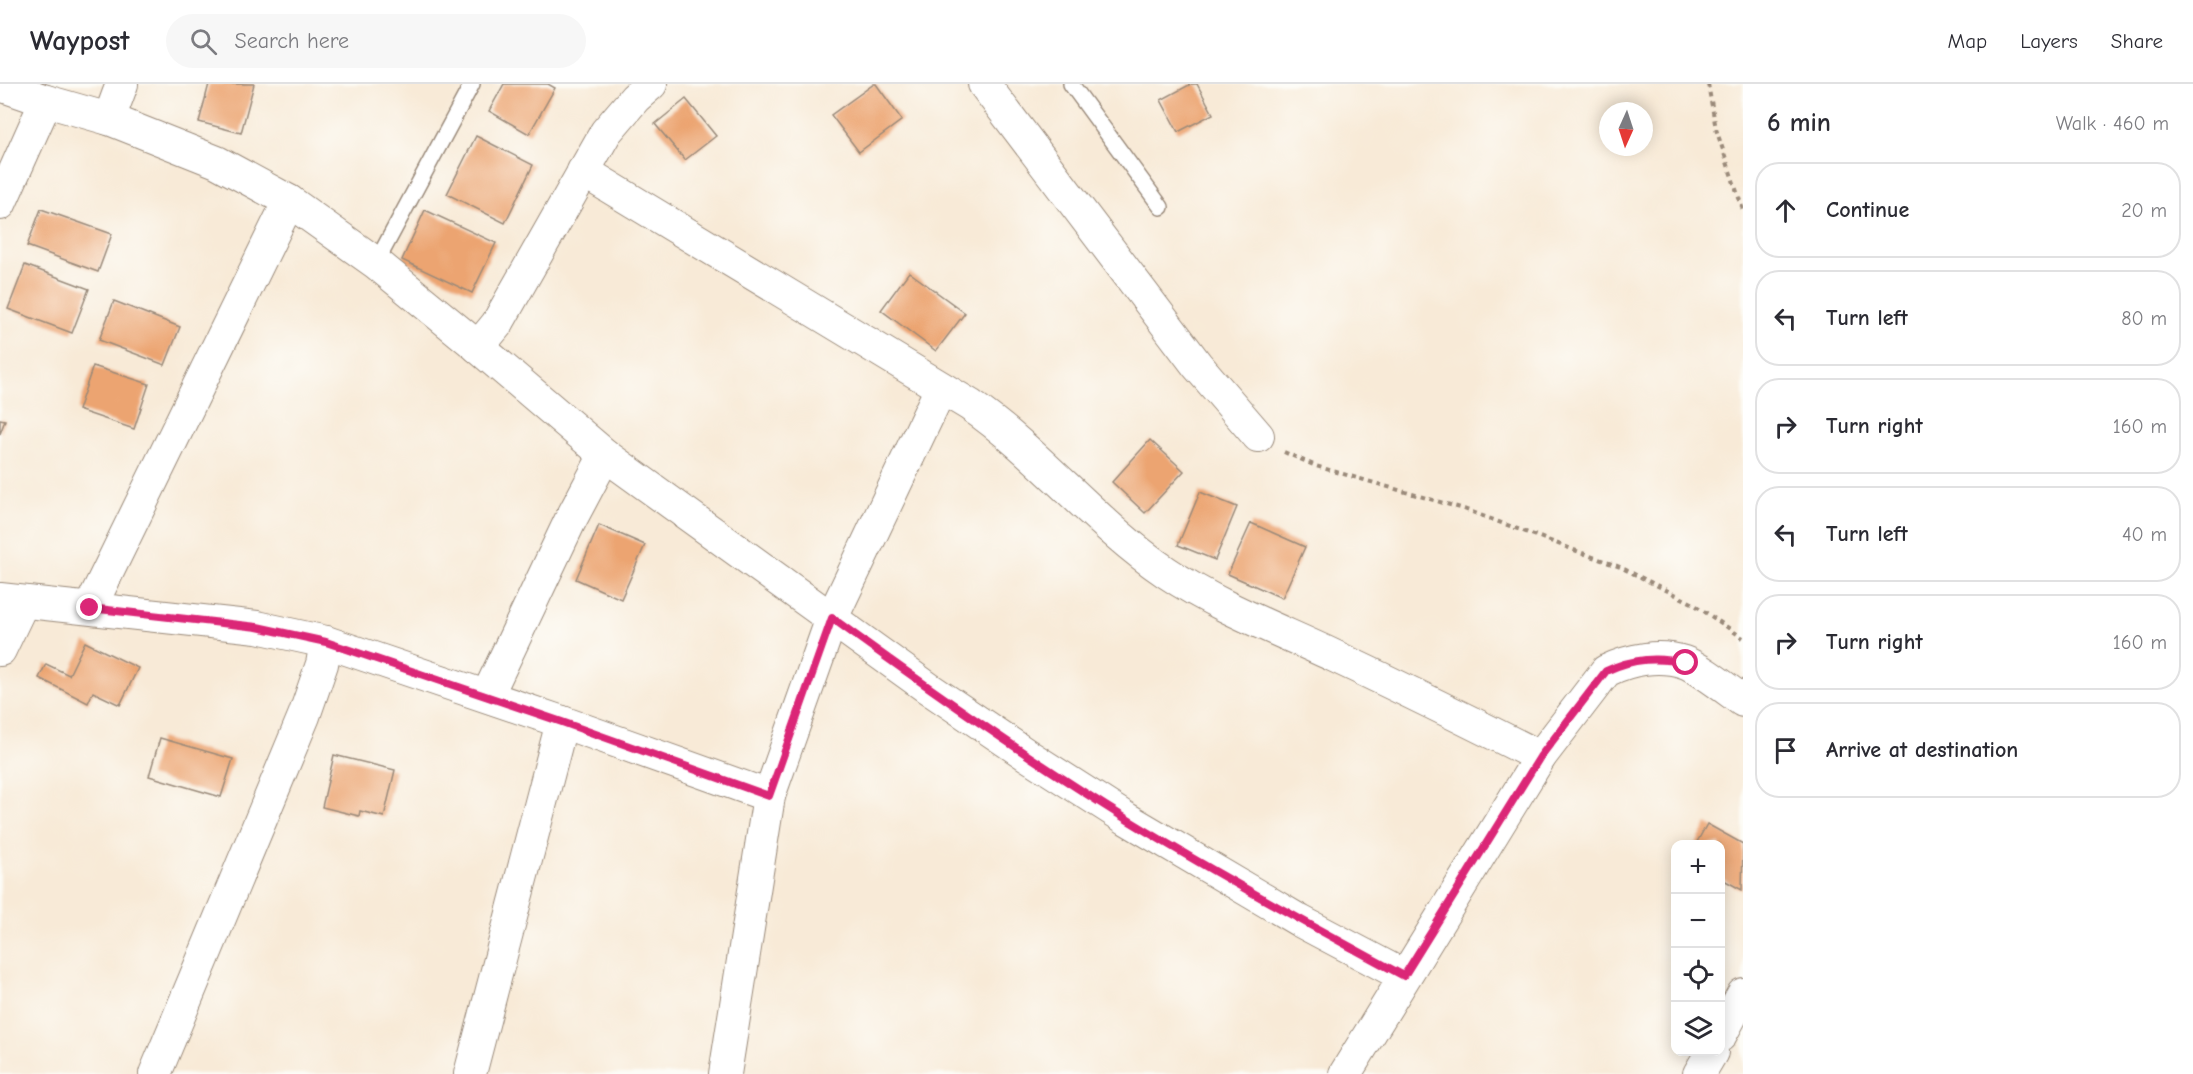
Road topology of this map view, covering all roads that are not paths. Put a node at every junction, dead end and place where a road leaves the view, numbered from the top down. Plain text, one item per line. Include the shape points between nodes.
1 (122, 84) edge
2 (472, 84) edge
3 (651, 84) edge
4 (984, 84) edge
5 (1071, 84) edge
6 (0, 85) edge
7 (46, 101) junction
8 (109, 119) junction
9 (583, 171) junction
10 (289, 201) junction
11 (0, 204) edge
12 (1161, 207) dead end
13 (376, 263) junction
14 (478, 346) junction
15 (941, 388) junction
16 (1258, 436) road end
17 (605, 455) junction
18 (12, 601) edge
19 (90, 608) junction
20 (832, 618) junction
21 (326, 642) junction
22 (0, 650) edge
23 (488, 696) junction
24 (1743, 701) edge
25 (562, 722) junction
26 (1540, 757) junction
27 (769, 796) junction
28 (1404, 976) junction
29 (1743, 994) edge
30 (1725, 1027) edge
31 (1710, 1056) edge
32 (155, 1074) edge
33 (470, 1074) edge
34 (725, 1074) edge
35 (1345, 1074) edge
36 (1700, 1074) edge

1 - 8 street
2 - 13 lane
3 - 9 street via 606,132
4 - 16 street via 1197,365
5 - 12 lane
6 - 7 street
7 - 8 street
7 - 11 street
8 - 10 street via 217,162
9 - 14 street via 496,324
9 - 15 street
10 - 13 street
10 - 19 street
13 - 14 street
14 - 17 street
15 - 20 street
15 - 26 street via 1001,426 1126,542 1203,595
17 - 20 street
17 - 23 street via 570,520
18 - 19 street
18 - 22 street
19 - 21 street via 257,627
20 - 27 street
20 - 28 street via 928,688 1127,819 1290,915
21 - 23 street
21 - 32 street via 304,716
23 - 25 street
24 - 26 street via 1686,663 1651,658 1619,664 1606,671
25 - 27 street
25 - 33 street
26 - 28 street
27 - 34 street
28 - 35 street
29 - 30 street
31 - 36 street

